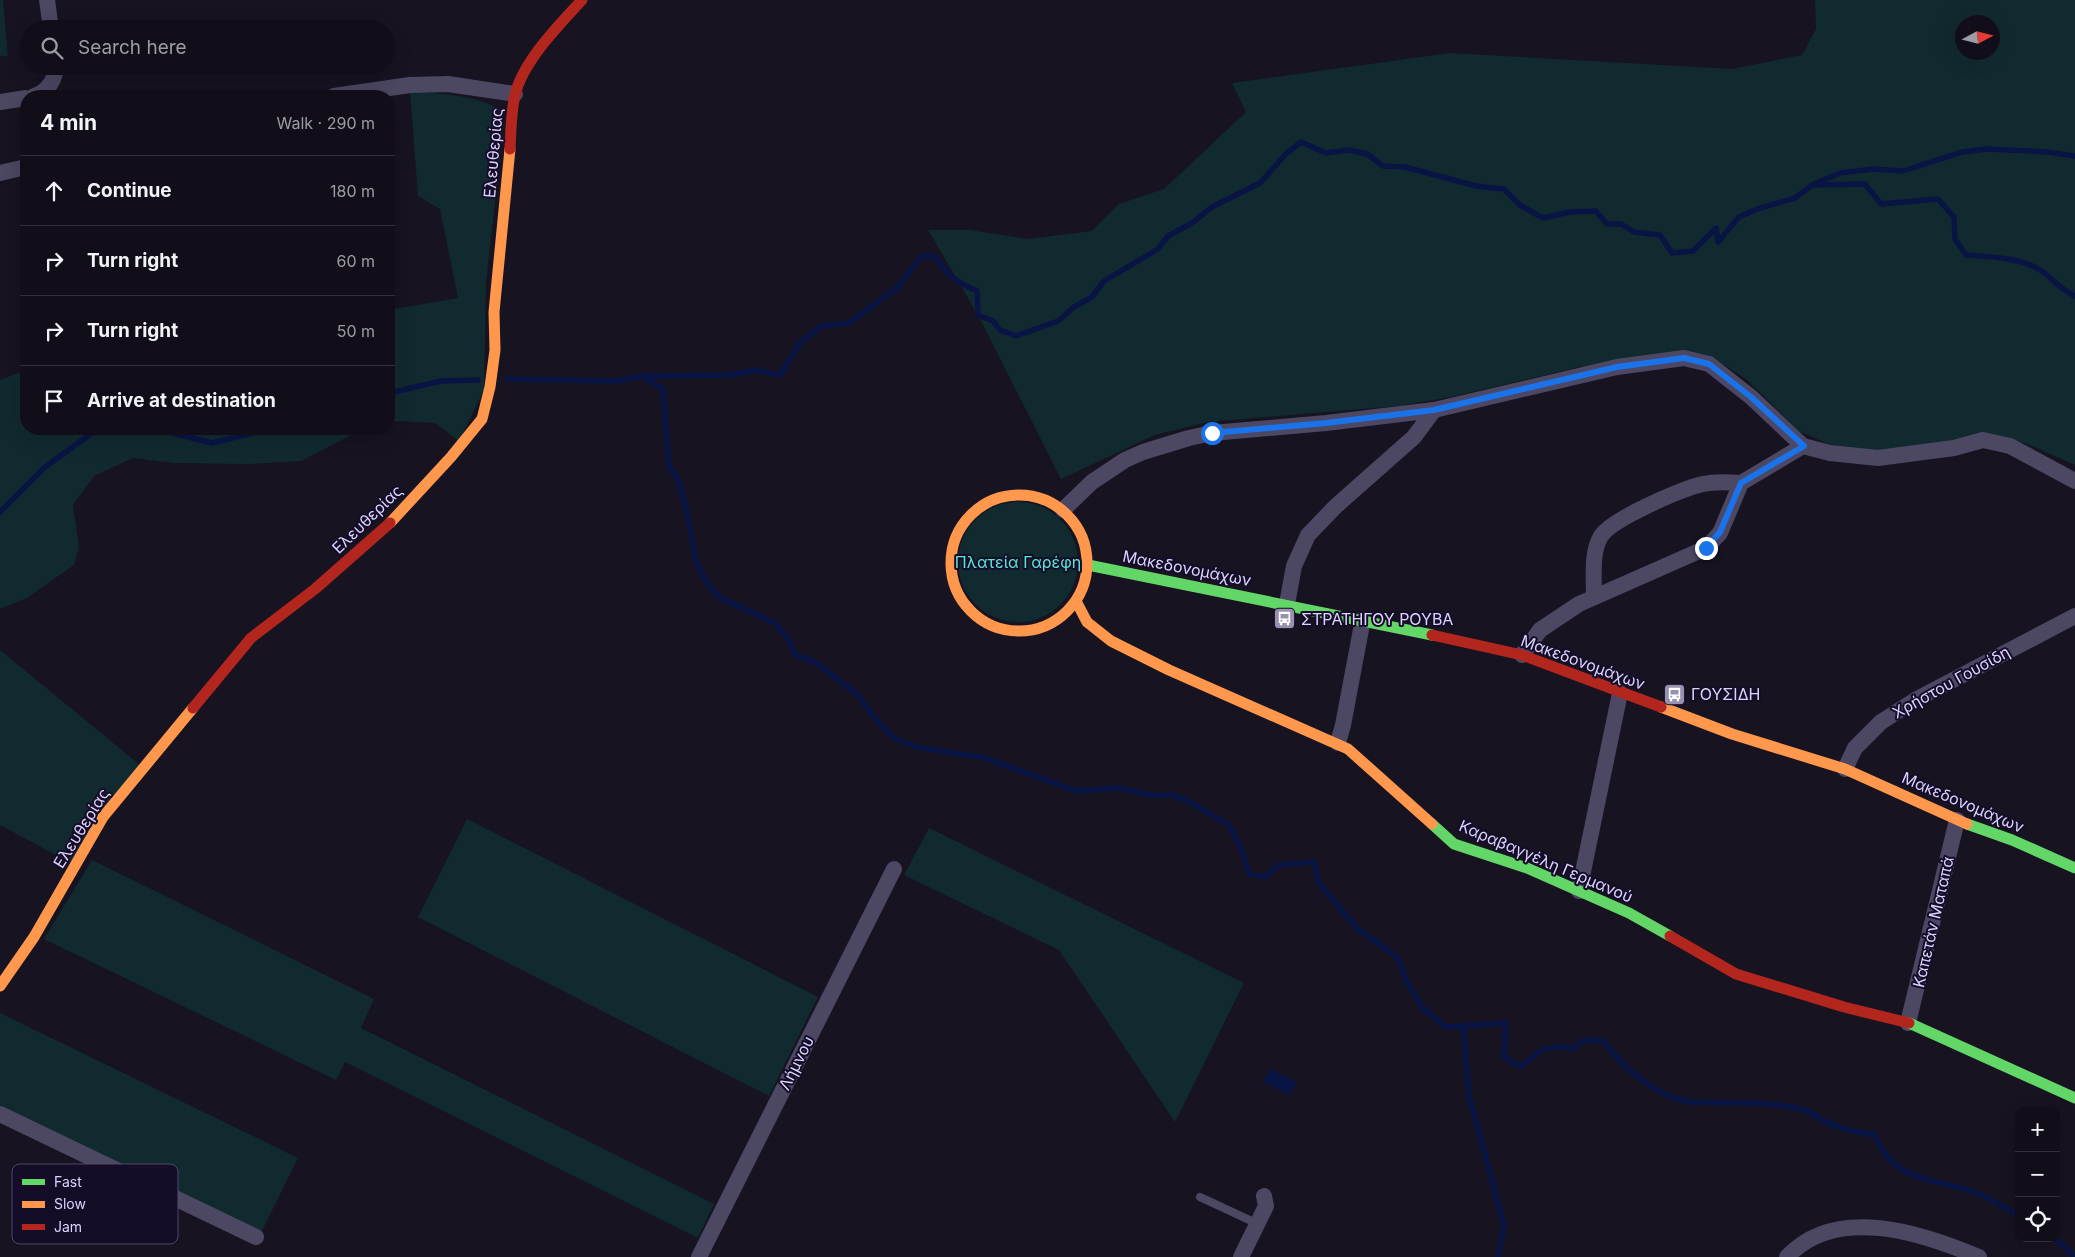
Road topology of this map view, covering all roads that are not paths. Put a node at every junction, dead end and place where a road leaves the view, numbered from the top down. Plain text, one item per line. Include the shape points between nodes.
1 (47, 0) edge
2 (582, 0) edge
3 (50, 20) edge
4 (55, 75) edge
5 (44, 90) edge
6 (375, 90) edge
7 (515, 94) junction
8 (20, 99) edge
9 (0, 102) edge
10 (20, 168) edge
11 (0, 173) edge
12 (1434, 410) junction
13 (1804, 446) junction
14 (2075, 481) edge
15 (1741, 483) junction
16 (1063, 510) junction
17 (1088, 565) junction
18 (1594, 597) junction
19 (1076, 601) junction
20 (1287, 604) junction
21 (2075, 616) edge
22 (1363, 619) junction
23 (1522, 655) junction
24 (1620, 694) junction
25 (1338, 743) junction
26 (1845, 769) junction
27 (1957, 820) junction
28 (2075, 868) edge
29 (894, 869) dead end
30 (1579, 891) junction
31 (0, 986) edge
32 (1908, 1023) junction
33 (2075, 1098) edge
34 (0, 1114) edge
35 (104, 1164) edge
36 (1264, 1196) dead end
37 (1200, 1197) dead end
38 (178, 1200) edge
39 (1258, 1224) junction
40 (256, 1237) dead end
41 (699, 1257) edge
42 (1241, 1257) edge
43 (1787, 1257) edge
44 (1979, 1257) edge

1 - 3 street
2 - 7 street, Ελευθερίας via 540,47
4 - 5 street
6 - 7 street via 448,84
7 - 31 street, Ελευθερίας via 494,312 495,350 482,419 385,528 315,589 251,638 103,817 34,937
8 - 9 street
10 - 11 street
12 - 13 street via 1610,368 1684,358 1709,364
12 - 16 street via 1212,433 1171,443 1111,468
12 - 20 street via 1414,438 1308,535 1294,566
13 - 14 street via 1830,453 1878,458 1954,448 1983,440 2010,446
13 - 15 street
15 - 18 street via 1720,532 1706,548
15 - 18 street via 1703,484 1608,526 1595,555
16 - 17 street via 1082,535
16 - 19 street via 1043,498 1025,494 1007,495 985,503 962,526 954,541 952,573 956,589 970,609 989,624 1004,630 1020,631 1044,626 1065,614
17 - 19 street
17 - 20 street, Μακεδονομάχων
18 - 23 street via 1540,630
19 - 25 street, Καραβαγγέλη Γερμανού via 1087,622 1111,641 1168,670
20 - 22 street, Μακεδονομάχων
21 - 26 street, Χρήστου Γουσίδη via 1917,699 1881,722 1855,748
22 - 23 street, Μακεδονομάχων
22 - 25 street
23 - 24 street, Μακεδονομάχων
24 - 26 street, Μακεδονομάχων via 1732,734
24 - 30 street
25 - 30 street, Καραβαγγέλη Γερμανού via 1355,754 1454,844 1526,868
26 - 27 street, Μακεδονομάχων
27 - 28 street, Μακεδονομάχων
27 - 32 street, Καπετάν Ματαπά
29 - 41 street, Λήμνου
30 - 32 street, Καραβαγγέλη Γερμανού via 1629,913 1736,974
32 - 33 street, Καραβαγγέλη Γερμανού
34 - 35 street
36 - 39 street via 1266,1206
37 - 39 lane
38 - 40 street
39 - 42 street
43 - 44 street via 1805,1241 1824,1233 1860,1226 1912,1232

